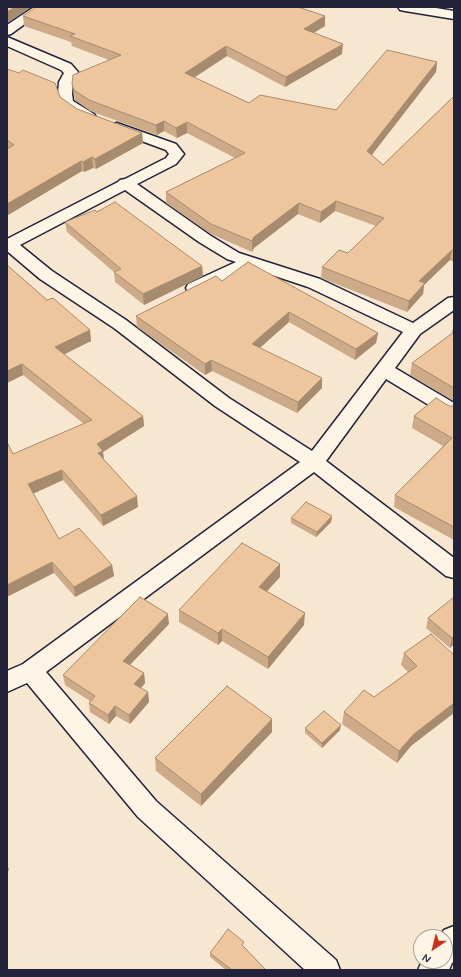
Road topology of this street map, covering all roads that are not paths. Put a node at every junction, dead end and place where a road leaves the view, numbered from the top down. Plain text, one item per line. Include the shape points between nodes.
1 (42, 7) edge
2 (404, 7) edge
3 (454, 15) edge
4 (7, 31) edge
5 (7, 41) edge
6 (125, 183) junction
7 (8, 244) edge
8 (250, 262) junction
9 (182, 294) edge
10 (454, 302) edge
11 (414, 330) junction
12 (384, 370) junction
13 (454, 411) edge
14 (314, 462) junction
15 (454, 570) edge
16 (31, 671) junction
17 (7, 682) edge
18 (326, 970) edge

1 - 4 street
2 - 3 highway
5 - 6 street via 66,67 71,72 66,82 65,94 68,103 84,115 171,147 177,154 171,161
6 - 7 street
6 - 8 street via 205,239 233,256
7 - 14 street via 46,275 127,320 222,402
8 - 9 street
8 - 11 street via 314,283
10 - 11 street
11 - 12 street
12 - 13 street
12 - 14 street
14 - 15 street
14 - 16 street
16 - 17 street
16 - 18 street via 147,809

